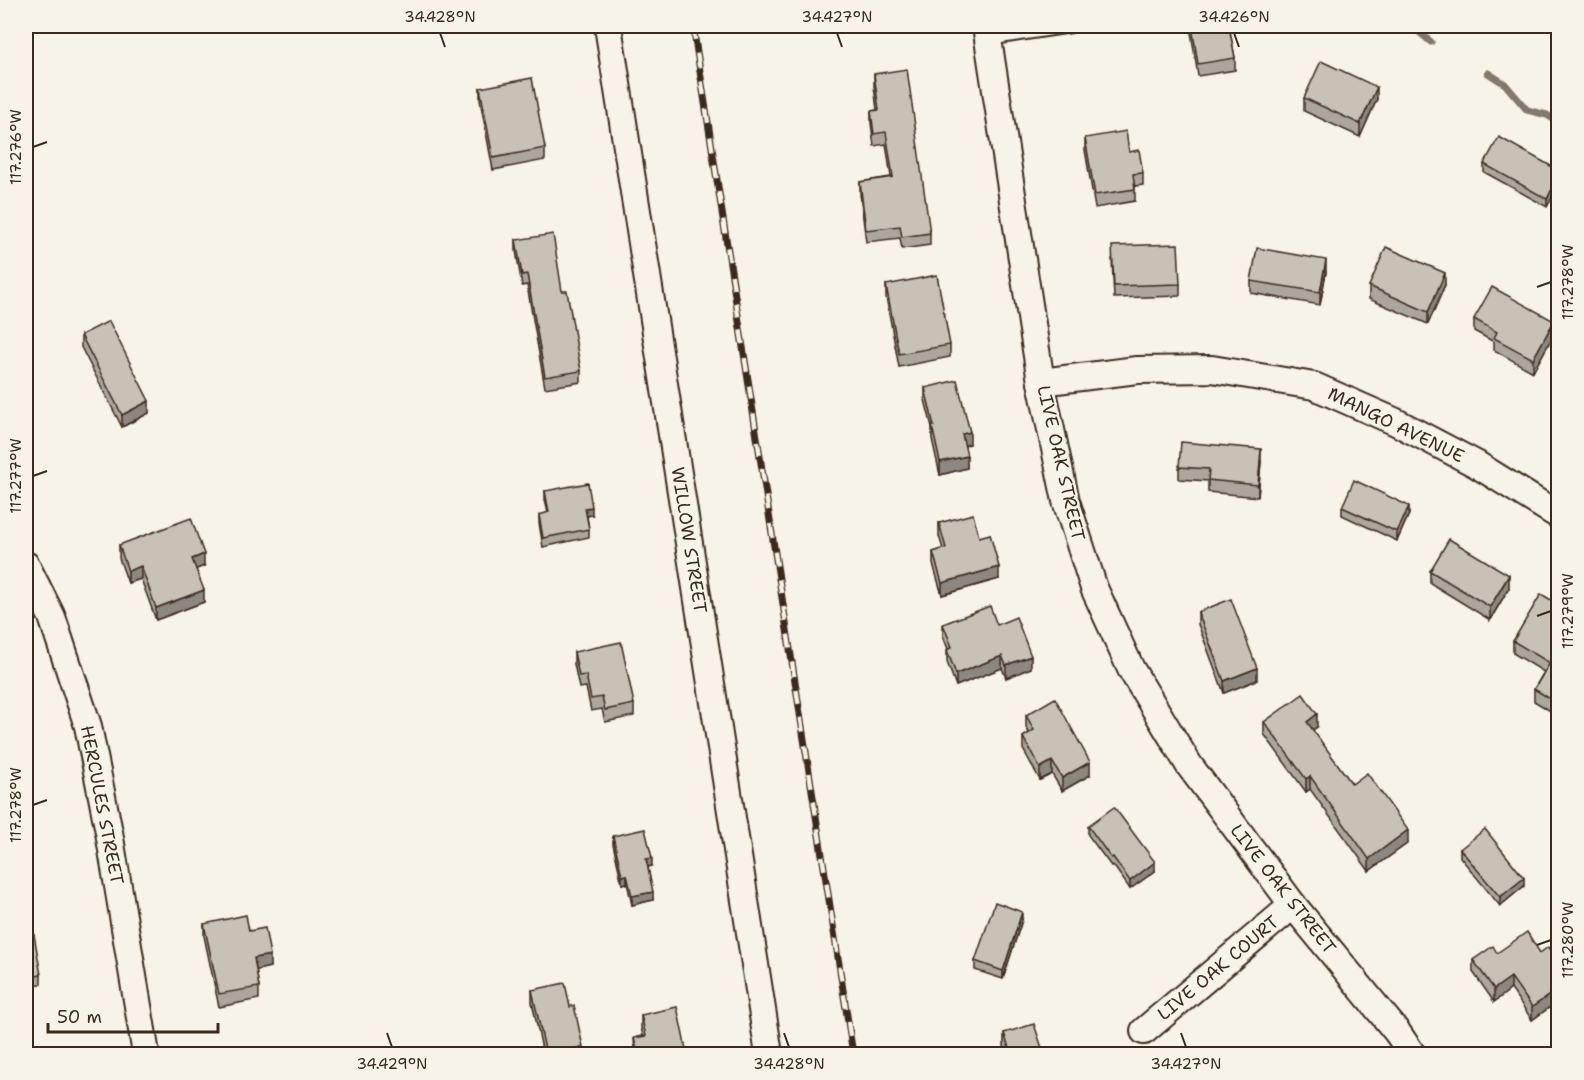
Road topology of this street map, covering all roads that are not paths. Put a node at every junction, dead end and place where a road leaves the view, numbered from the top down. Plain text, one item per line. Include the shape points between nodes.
1 (608, 26) edge
2 (1071, 26) edge
3 (987, 32) edge
4 (1041, 382) junction
5 (1558, 515) edge
6 (26, 565) edge
7 (1293, 905) junction
8 (1144, 1031) dead end
9 (146, 1054) edge
10 (769, 1054) edge
11 (1412, 1054) edge

1 - 10 street, WILLOW STREET
2 - 3 lane
3 - 4 street, LIVE OAK STREET
4 - 5 street, MANGO AVENUE via 1137,370 1212,369 1314,386 1476,464
4 - 7 street, LIVE OAK STREET via 1076,534 1094,588 1131,669 1189,765
6 - 9 street, HERCULES STREET via 52,617 88,726
7 - 8 street, LIVE OAK COURT
7 - 11 street, LIVE OAK STREET

